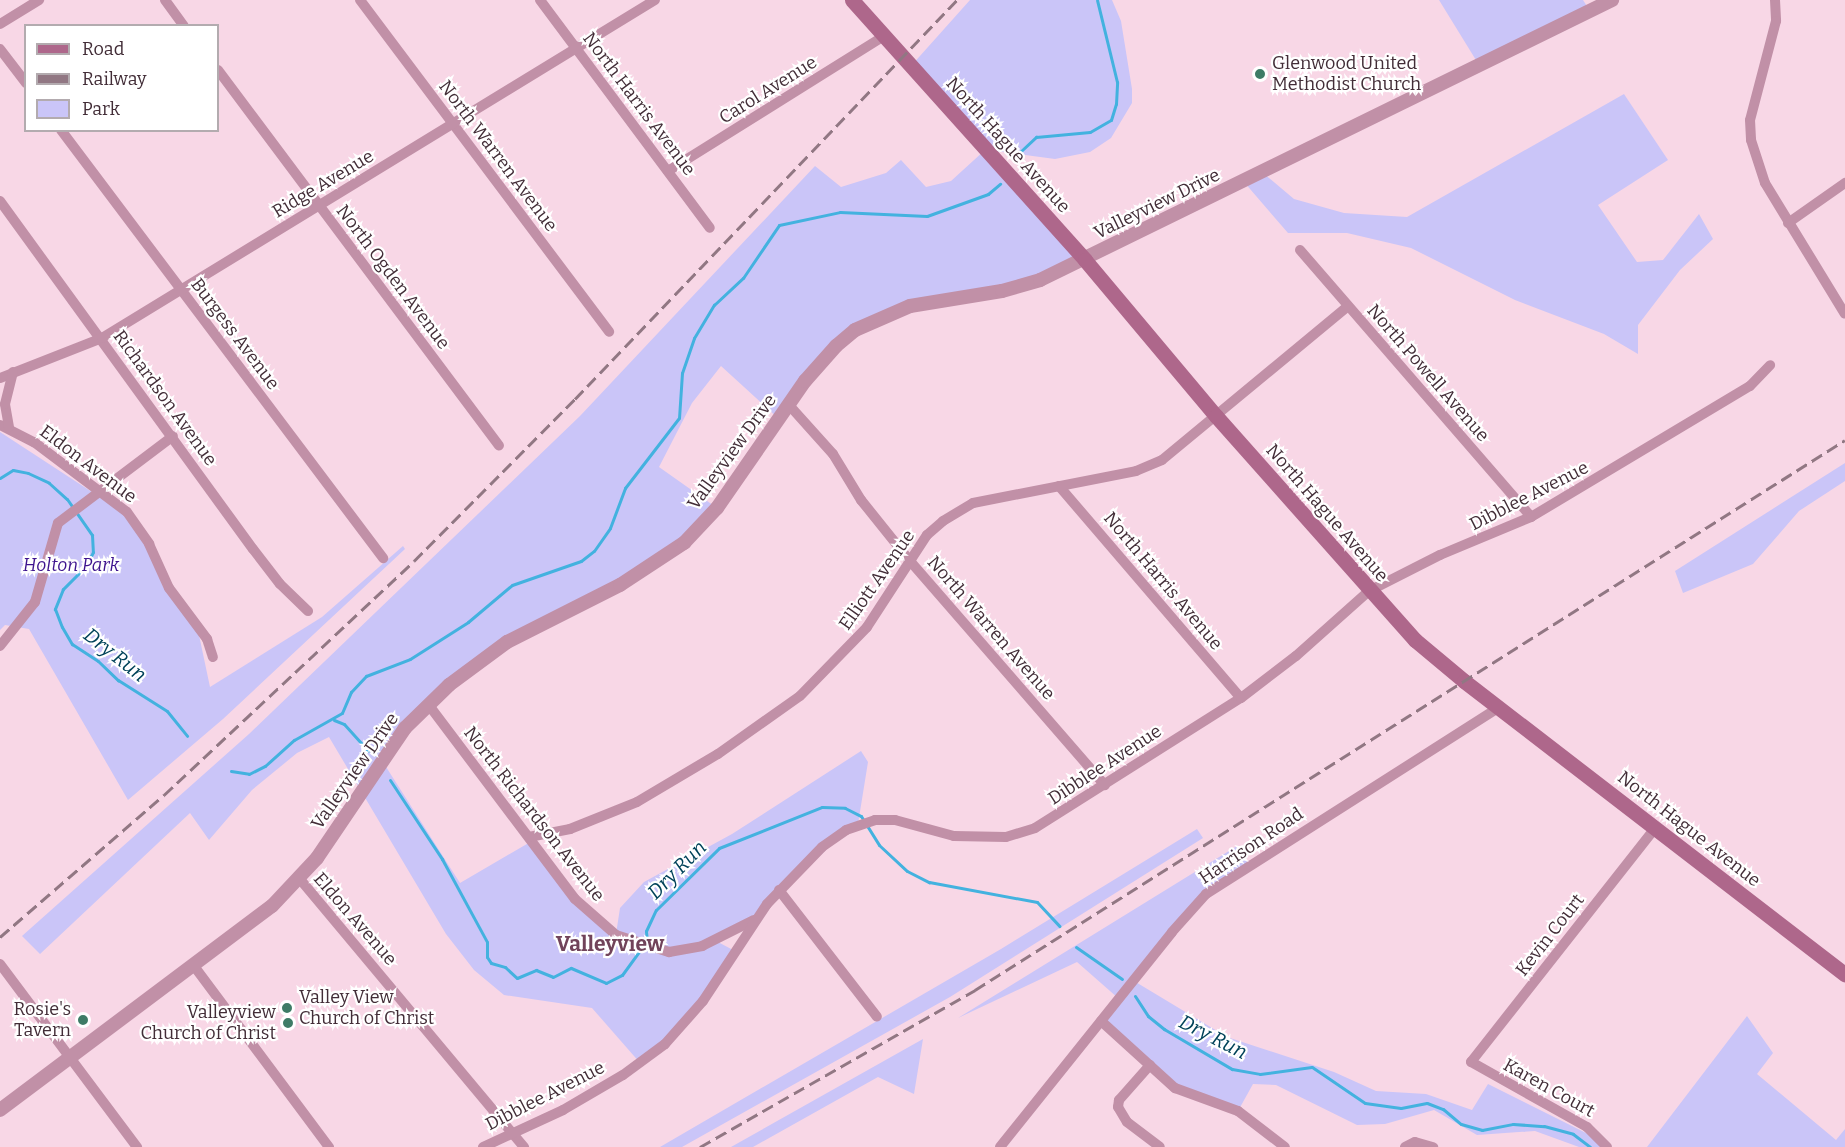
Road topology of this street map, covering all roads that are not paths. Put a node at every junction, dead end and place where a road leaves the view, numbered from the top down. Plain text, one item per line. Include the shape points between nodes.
1 (39, 0) edge
2 (165, 0) edge
3 (360, 0) edge
4 (540, 0) edge
5 (655, 0) edge
6 (852, 0) edge
7 (1612, 0) edge
8 (1775, 0) edge
9 (0, 24) edge
10 (183, 24) edge
11 (884, 36) junction
12 (576, 48) junction
13 (0, 49) edge
14 (219, 71) edge
15 (24, 80) edge
16 (453, 124) junction
17 (64, 132) edge
18 (668, 171) junction
19 (1845, 183) edge
20 (319, 205) junction
21 (2, 206) edge
22 (1788, 223) junction
23 (711, 228) dead end
24 (1300, 250) dead end
25 (1085, 260) junction
26 (182, 290) junction
27 (1348, 306) junction
28 (1845, 314) edge
29 (609, 332) dead end
30 (102, 339) junction
31 (1770, 365) dead end
32 (13, 372) junction
33 (0, 378) edge
34 (789, 405) junction
35 (1216, 416) junction
36 (4, 426) edge
37 (173, 436) junction
38 (500, 445) dead end
39 (1059, 486) junction
40 (102, 491) junction
41 (1531, 517) junction
42 (383, 558) dead end
43 (910, 561) junction
44 (1369, 591) junction
45 (308, 611) dead end
46 (0, 646) edge
47 (213, 657) dead end
48 (1241, 698) junction
49 (428, 704) junction
50 (1499, 707) junction
51 (1105, 785) junction
52 (1655, 828) junction
53 (529, 837) junction
54 (299, 878) junction
55 (779, 890) junction
56 (755, 920) junction
57 (0, 964) edge
58 (194, 966) junction
59 (1845, 974) edge
60 (877, 1017) dead end
61 (1101, 1021) junction
62 (70, 1057) junction
63 (1471, 1062) joint
64 (1150, 1065) junction
65 (0, 1110) edge
66 (512, 1132) junction
67 (137, 1147) edge
68 (328, 1147) edge
69 (483, 1147) edge
70 (524, 1147) edge
71 (1000, 1147) edge
72 (1160, 1147) edge
73 (1286, 1147) edge
74 (1405, 1147) edge
75 (1433, 1147) edge
76 (1607, 1147) edge

1 - 9 street
2 - 10 street
3 - 16 street, North Warren Avenue
4 - 12 street, North Harris Avenue
5 - 12 street, Ridge Avenue
6 - 11 main road, North Hague Avenue
7 - 25 street, Valleyview Drive
8 - 22 street via 1776,21 1750,120 1751,140 1765,183
11 - 18 street, Carol Avenue
11 - 25 main road, North Hague Avenue
12 - 16 street, Ridge Avenue
12 - 18 street, North Harris Avenue
13 - 15 street
14 - 20 street, North Ogden Avenue
16 - 20 street, Ridge Avenue
16 - 29 street, North Warren Avenue
17 - 26 street, Burgess Avenue
18 - 23 street, North Harris Avenue
19 - 22 street
20 - 26 street, Ridge Avenue
20 - 38 street, North Ogden Avenue
21 - 30 street, Richardson Avenue
22 - 28 street
24 - 27 street, North Powell Avenue
25 - 34 street, Valleyview Drive via 1002,291 910,306 883,315 836,346
25 - 35 main road, North Hague Avenue
26 - 30 street, Ridge Avenue
26 - 42 street, Burgess Avenue
27 - 35 street, Elliott Avenue
27 - 41 street, North Powell Avenue
30 - 32 street, Ridge Avenue
30 - 37 street, Richardson Avenue
31 - 41 street, Dibblee Avenue via 1750,386
32 - 33 street, Ridge Avenue
32 - 36 street, Eldon Avenue
34 - 43 street, North Warren Avenue via 833,454 861,500
34 - 49 street, Valleyview Drive via 717,508 684,543 620,585 507,642
35 - 39 street, Elliott Avenue via 1174,452 1150,466
35 - 44 main road, North Hague Avenue
36 - 40 street, Eldon Avenue
37 - 40 street
37 - 45 street, Richardson Avenue via 273,575
39 - 43 street, Elliott Avenue via 973,503 927,535
39 - 48 street, North Harris Avenue
40 - 46 street via 67,515 53,535 36,602
40 - 47 street, Eldon Avenue via 137,524 169,588 207,639
41 - 44 street, Dibblee Avenue via 1440,555
43 - 51 street, North Warren Avenue
43 - 53 street, Elliott Avenue via 849,649 800,696 764,723 617,811 570,829
44 - 48 street, Dibblee Avenue via 1296,656
44 - 50 main road, North Hague Avenue via 1423,647
48 - 51 street, Dibblee Avenue
49 - 53 street, North Richardson Avenue
49 - 54 street, Valleyview Drive via 381,759
50 - 52 main road, North Hague Avenue
50 - 61 street, Harrison Road via 1206,894
51 - 55 street, Dibblee Avenue via 1035,828 1006,837 954,836 895,820 858,824 822,847
52 - 59 main road, North Hague Avenue
52 - 63 street, Kevin Court
53 - 56 street, North Richardson Avenue via 587,912 616,935 645,947 685,950
54 - 58 street, Valleyview Drive via 272,906
54 - 66 street, Eldon Avenue
55 - 56 street, Dibblee Avenue
55 - 60 street
56 - 66 street, Dibblee Avenue via 703,1001 665,1044 623,1075 562,1110
57 - 62 street
58 - 62 street, Valleyview Drive
58 - 68 street
61 - 64 street
61 - 71 street, Harrison Road
62 - 65 street, Valleyview Drive
62 - 67 street
63 - 76 street, Karen Court via 1587,1127
64 - 72 street via 1119,1100 1121,1115
64 - 73 street via 1174,1088 1238,1111
66 - 69 street, Dibblee Avenue
66 - 70 street, Eldon Avenue
74 - 75 street via 1415,1142

